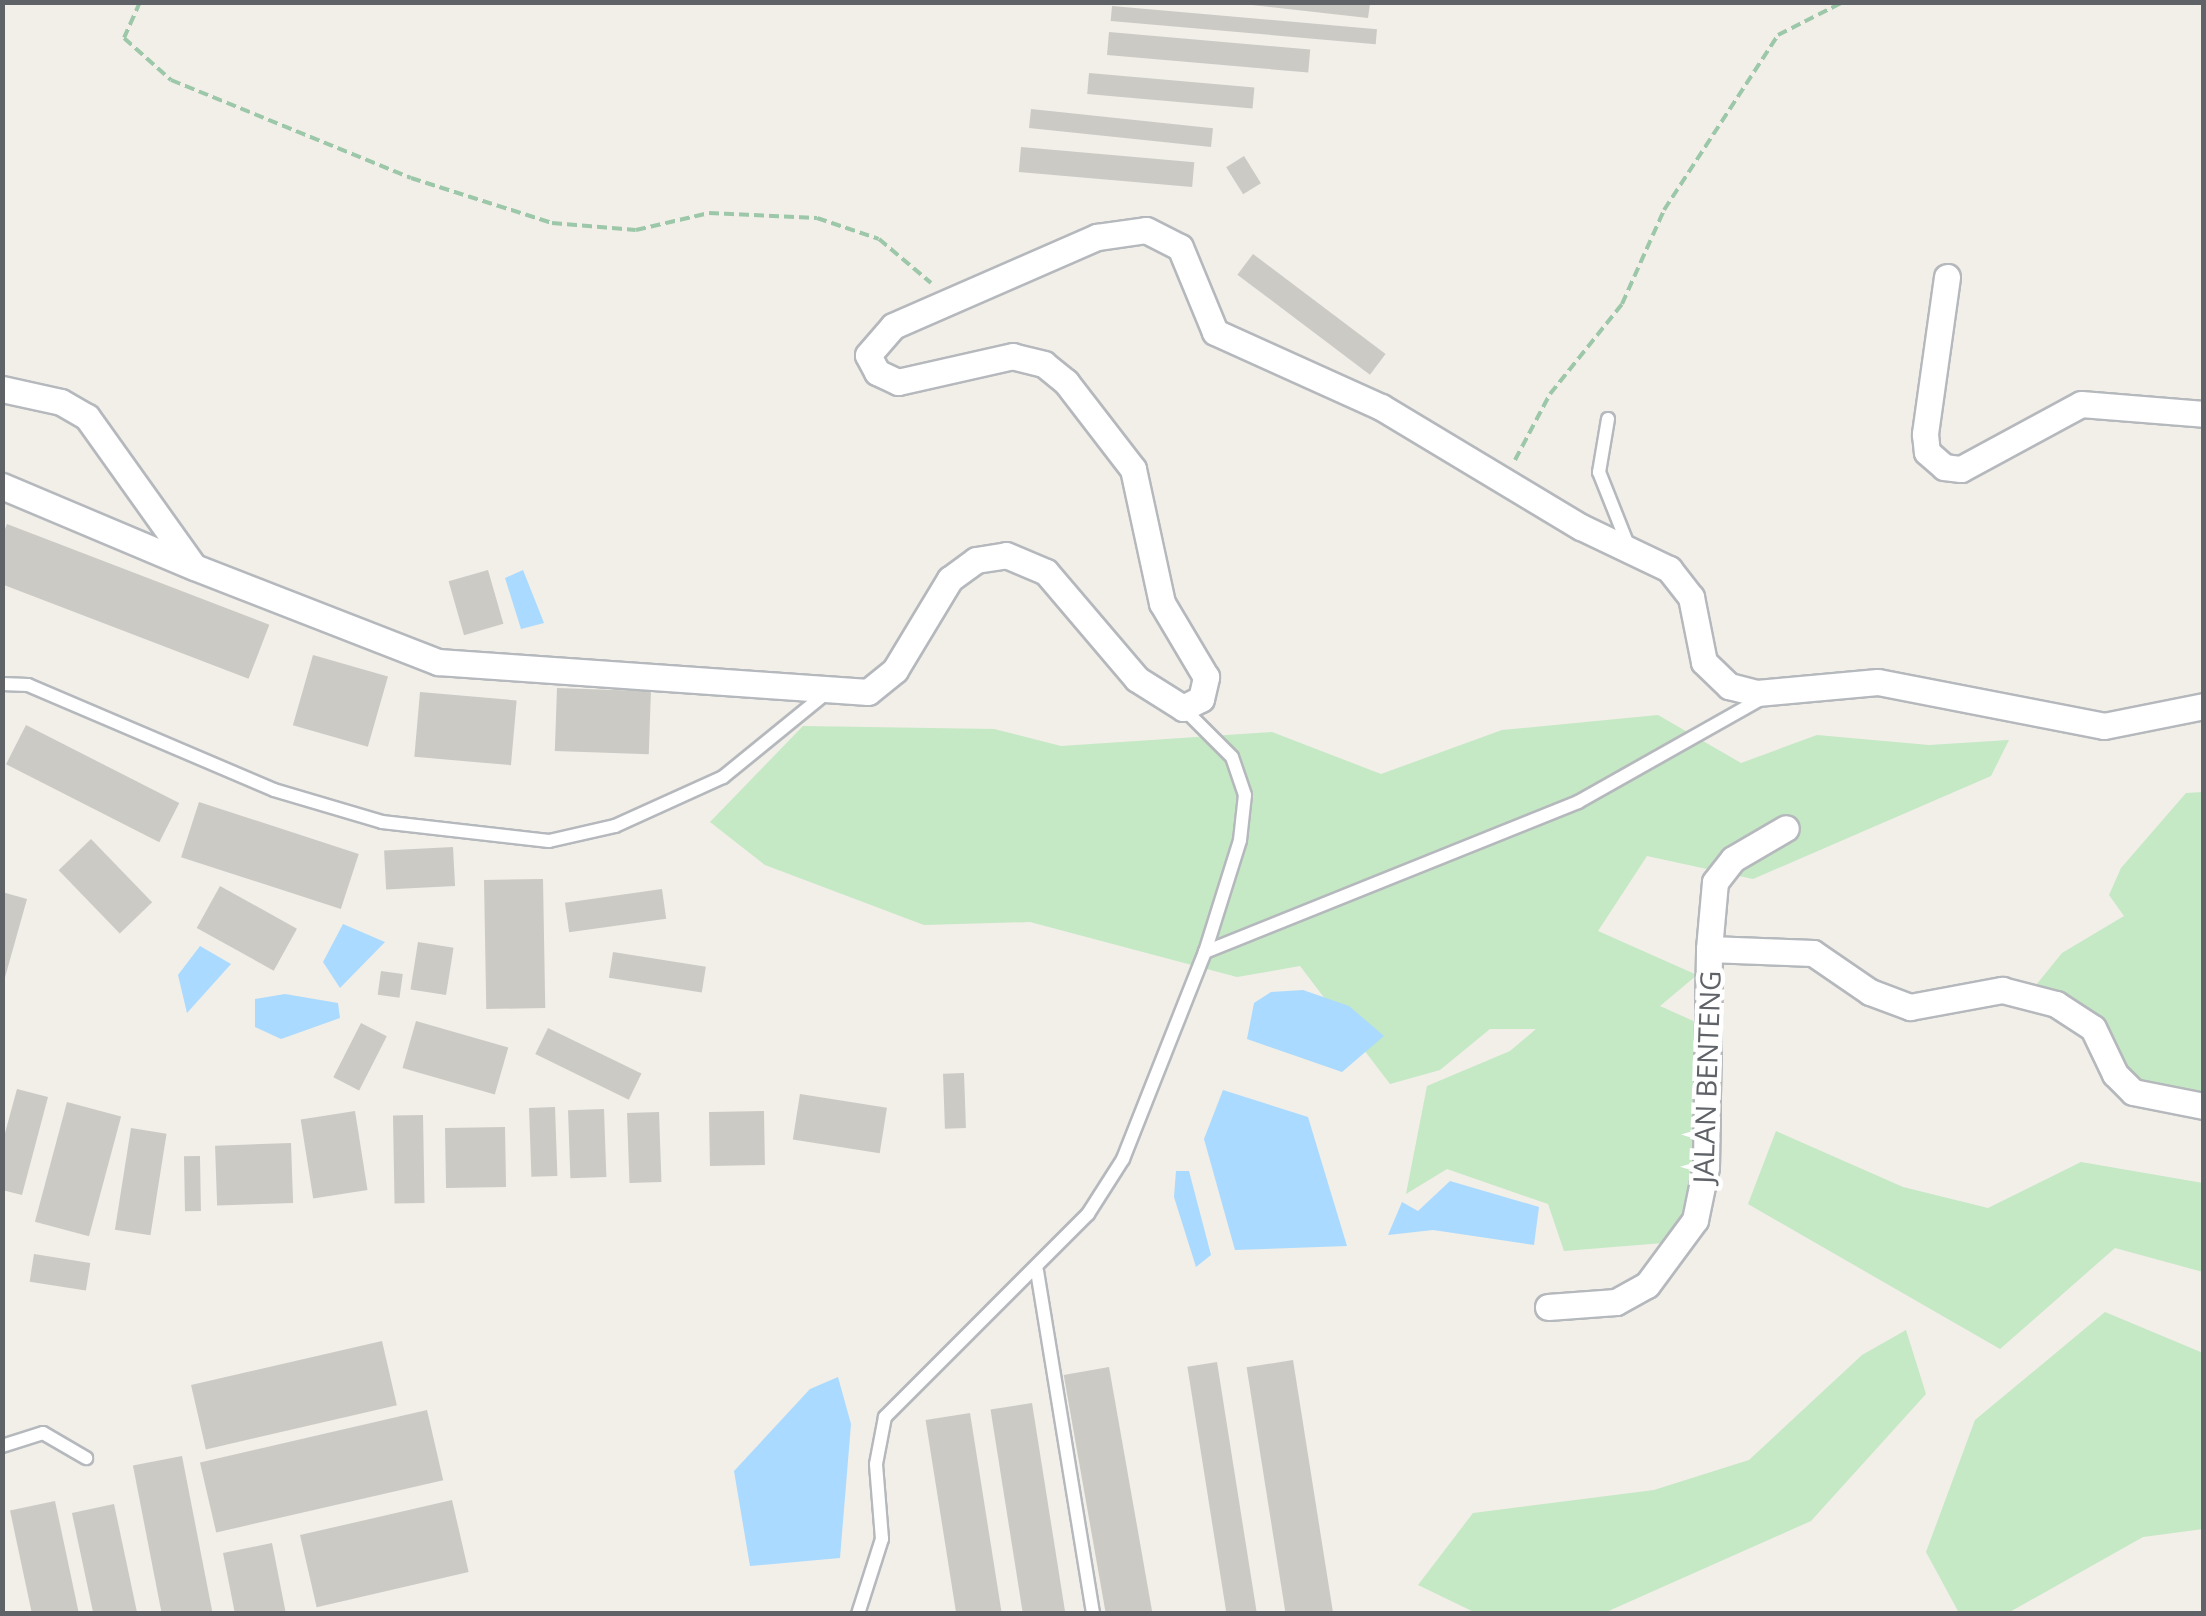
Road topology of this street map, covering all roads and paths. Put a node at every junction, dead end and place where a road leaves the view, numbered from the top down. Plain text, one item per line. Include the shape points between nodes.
1 (140, 2) edge
2 (1842, 2) edge
3 (1947, 277) dead end
4 (979, 290) junction
5 (2, 389) edge
6 (2204, 414) edge
7 (1608, 418) dead end
8 (1506, 477) junction
9 (2, 486) edge
10 (1628, 544) junction
11 (194, 567) junction
12 (2, 684) edge
13 (1773, 692) junction
14 (826, 694) junction
15 (2204, 706) edge
16 (1183, 708) junction
17 (1786, 828) dead end
18 (1710, 949) junction
19 (1205, 952) junction
20 (2204, 1106) edge
21 (1037, 1270) junction
22 (1548, 1308) dead end
23 (2, 1446) edge
24 (86, 1458) dead end
25 (858, 1614) edge
26 (1093, 1614) edge

1 - 4 path via 124,38 171,80 411,178 552,223 636,230 709,214 818,218 878,239 931,284
2 - 8 path via 1778,35 1673,195 1622,304 1550,394
3 - 6 street via 1925,434 1927,452 1944,467 1961,469 2081,404
4 - 8 street via 1097,238 1129,229 1162,234 1190,266 1215,332 1334,383
4 - 16 street via 878,334 870,363 887,378 911,383 1030,358 1066,382 1133,469 1162,604 1206,676 1201,699
5 - 11 street via 61,402 87,417
7 - 10 lane via 1598,472
8 - 10 street via 1581,528
9 - 11 street
10 - 13 street via 1682,582 1696,611 1701,655 1717,680
11 - 14 street via 438,662
12 - 14 lane via 28,685 274,790 382,822 549,841 615,826 723,777
13 - 15 street via 1878,682 2104,726
13 - 19 lane via 1578,802
14 - 16 street via 882,684 950,579 976,560 1006,554 1046,572 1136,678
16 - 19 lane via 1232,757 1246,795
17 - 18 street via 1742,852 1715,882
18 - 20 street, JALAN BENTENG via 1813,953 1870,992 1910,1007 2002,990 2056,1004 2093,1028 2115,1074 2133,1092
18 - 22 street, JALAN BENTENG via 1706,1167 1695,1220 1647,1285 1616,1302
19 - 21 lane via 1123,1160
21 - 25 lane via 885,1417 876,1464 882,1539
21 - 26 lane
23 - 24 lane via 43,1433

